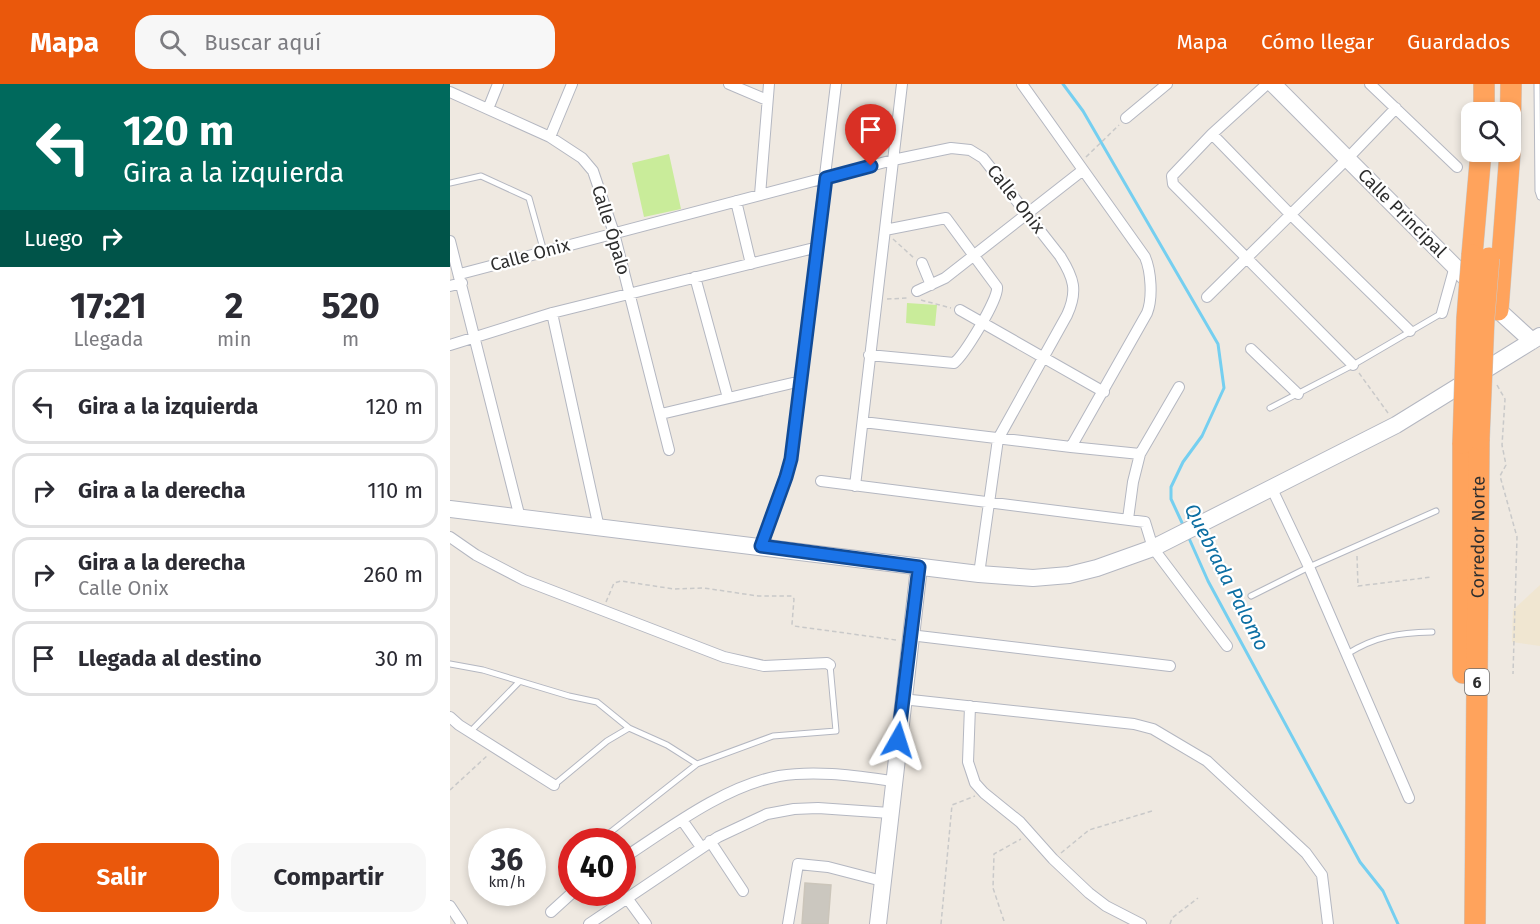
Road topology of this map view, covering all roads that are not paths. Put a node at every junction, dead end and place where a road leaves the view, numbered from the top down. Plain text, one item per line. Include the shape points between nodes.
1 (498, 84) edge
2 (572, 84) edge
3 (729, 84) edge
4 (769, 84) edge
5 (836, 84) edge
6 (1022, 84) edge
7 (1267, 84) edge
8 (1273, 84) edge
9 (1370, 84) edge
10 (1484, 84) edge
11 (1500, 84) edge
12 (1511, 84) edge
13 (1537, 84) edge
14 (905, 85) edge
15 (1163, 85) edge
16 (450, 92) edge
17 (767, 100) junction
18 (1484, 102) edge
19 (1500, 102) edge
20 (1511, 102) edge
21 (1395, 108) junction
22 (488, 109) junction
23 (1126, 118) road end
24 (1212, 134) junction
25 (550, 137) junction
26 (1348, 158) junction
27 (893, 160) junction
28 (1480, 162) edge
29 (1496, 162) edge
30 (1509, 162) edge
31 (1081, 167) junction
32 (1457, 167) dead end
33 (1539, 172) edge
34 (826, 178) junction
35 (450, 183) edge
36 (760, 195) junction
37 (1540, 197) edge
38 (736, 201) junction
39 (1028, 214) junction
40 (1290, 214) junction
41 (884, 232) junction
42 (614, 233) junction
43 (450, 241) edge
44 (818, 247) junction
45 (544, 252) junction
46 (974, 255) junction
47 (1246, 258) junction
48 (1472, 260) junction
49 (922, 263) road end
50 (751, 264) junction
51 (695, 277) junction
52 (461, 278) junction
53 (931, 285) junction
54 (450, 286) edge
55 (629, 293) junction
56 (917, 295) road end
57 (1207, 297) dead end
58 (960, 310) road end
59 (1498, 310) junction
60 (552, 313) junction
61 (1442, 313) joint
62 (981, 323) junction
63 (1410, 331) junction
64 (476, 338) junction
65 (1536, 338) edge
66 (450, 345) edge
67 (1251, 350) dead end
68 (869, 355) junction
69 (1043, 360) junction
70 (1353, 365) junction
71 (801, 381) junction
72 (1179, 387) dead end
73 (1104, 393) junction
74 (1298, 394) junction
75 (728, 398) junction
76 (1270, 408) dead end
77 (661, 414) junction
78 (863, 422) junction
79 (998, 439) junction
80 (1471, 441) junction
81 (1071, 447) junction
82 (669, 450) dead end
83 (1140, 454) junction
84 (821, 481) dead end
85 (855, 486) junction
86 (1272, 489) junction
87 (988, 502) junction
88 (450, 509) edge
89 (1437, 511) dead end
90 (520, 518) junction
91 (1128, 519) junction
92 (599, 528) junction
93 (450, 537) edge
94 (761, 546) junction
95 (1153, 548) junction
96 (919, 567) junction
97 (1309, 567) junction
98 (979, 574) junction
99 (1251, 596) dead end
100 (1432, 632) dead end
101 (910, 639) junction
102 (1227, 646) dead end
103 (1347, 654) junction
104 (450, 664) edge
105 (830, 665) joint
106 (1170, 666) dead end
107 (519, 682) junction
108 (902, 699) junction
109 (970, 706) junction
110 (450, 717) edge
111 (629, 728) junction
112 (471, 732) junction
113 (697, 764) junction
114 (893, 781) junction
115 (554, 785) joint
116 (1409, 798) dead end
117 (890, 813) junction
118 (682, 820) junction
119 (616, 828) edge
120 (705, 844) junction
121 (636, 850) edge
122 (882, 881) junction
123 (743, 891) dead end
124 (636, 892) edge
125 (450, 906) edge
126 (558, 906) edge
127 (615, 906) edge
128 (633, 906) edge
129 (551, 912) dead end
130 (462, 924) edge
131 (589, 924) edge
132 (646, 924) edge
133 (788, 924) edge
134 (878, 924) edge
135 (1141, 924) edge
136 (1328, 924) edge
137 (1462, 924) edge
138 (1475, 924) edge

1 - 22 street
2 - 25 street
3 - 17 street
4 - 17 street
5 - 34 street
6 - 31 street
7 - 24 street
8 - 26 street, Calle Principal
9 - 21 street
10 - 18 highway
11 - 19 highway
12 - 20 highway
13 - 33 lane
14 - 27 street
15 - 23 street
16 - 22 street, Calle Ópalo
17 - 36 street
21 - 26 street
21 - 32 street
22 - 25 street, Calle Ópalo
24 - 40 street
24 - 47 street via 1172,180
25 - 42 street, Calle Ópalo via 582,158 593,171
26 - 40 street
26 - 48 street, Calle Principal
27 - 34 street, Calle Onix
27 - 39 street, Calle Onix via 951,148 970,150 983,158
27 - 41 street
28 - 48 highway, Corredor Norte / 6
29 - 48 highway, Corredor Norte / 6
30 - 59 highway
31 - 39 street
31 - 73 street via 1145,256 1148,269 1149,307
33 - 37 lane
34 - 36 street, Calle Onix
34 - 44 street
35 - 45 lane via 481,176 529,198
36 - 38 street, Calle Onix
38 - 42 street, Calle Onix
38 - 50 street
39 - 46 street
39 - 69 street, Calle Onix via 1070,272 1074,288 1073,302
40 - 47 street
40 - 63 street
41 - 46 street via 946,218
41 - 68 street
42 - 45 street, Calle Onix
42 - 55 street, Calle Ópalo
43 - 52 street
44 - 50 street
44 - 71 street
45 - 52 street, Calle Onix
46 - 53 street
46 - 62 street via 998,290
47 - 57 street
47 - 70 street
48 - 59 street, Calle Principal
48 - 61 street
48 - 80 highway, Corredor Norte / 6, bridge via 1484,318
49 - 53 street
50 - 51 street
51 - 55 street
51 - 75 street
52 - 54 street, Calle Onix
52 - 64 street
53 - 56 street
55 - 60 street
55 - 77 street, Calle Ópalo
58 - 62 street
59 - 65 street, Calle Principal
60 - 64 street
60 - 92 street
61 - 63 lane
62 - 68 street via 954,363
62 - 69 street
63 - 70 lane
64 - 66 street
64 - 90 street
65 - 86 street via 1396,426
67 - 74 street
68 - 78 street
69 - 73 street
69 - 79 street, Calle Onix
70 - 74 lane
71 - 75 street
71 - 94 street via 789,468
72 - 83 street
73 - 81 street
74 - 76 lane
75 - 77 street
77 - 82 street, Calle Ópalo
78 - 79 street
78 - 85 street
79 - 81 street
79 - 87 street, Calle Onix
80 - 137 highway, Corredor Norte / 6
80 - 138 highway, Corredor Norte / 6
81 - 83 street
83 - 91 street
84 - 85 street
85 - 87 street
86 - 95 street
86 - 97 street
87 - 91 street
87 - 98 street, Calle Onix
88 - 90 street
89 - 97 lane
90 - 92 street
91 - 95 street via 1145,522
92 - 94 street
93 - 105 street via 497,568 740,661 764,666
94 - 96 street
95 - 98 street via 1070,575 1033,578
95 - 102 street
96 - 98 street
96 - 101 street
97 - 99 lane
97 - 103 street
100 - 103 lane via 1382,637
101 - 106 street
101 - 108 street
103 - 116 street
104 - 107 lane
105 - 113 lane via 836,731 773,736
107 - 111 lane via 597,702
107 - 112 lane
108 - 109 street
108 - 114 street
109 - 135 street via 968,762 970,773 984,793 1032,833 1053,859 1098,900
109 - 136 street via 1143,726 1207,761 1318,866
110 - 112 street
111 - 113 lane
111 - 115 lane
112 - 115 street
113 - 119 lane
114 - 117 street
114 - 118 street via 836,774 777,776 735,790
117 - 120 street via 843,808 794,809 757,818
117 - 122 street
118 - 120 street
118 - 121 street
120 - 123 street
120 - 124 street
122 - 133 street via 828,867 798,864
122 - 134 street
125 - 130 street
126 - 129 street
127 - 131 street
128 - 132 street

